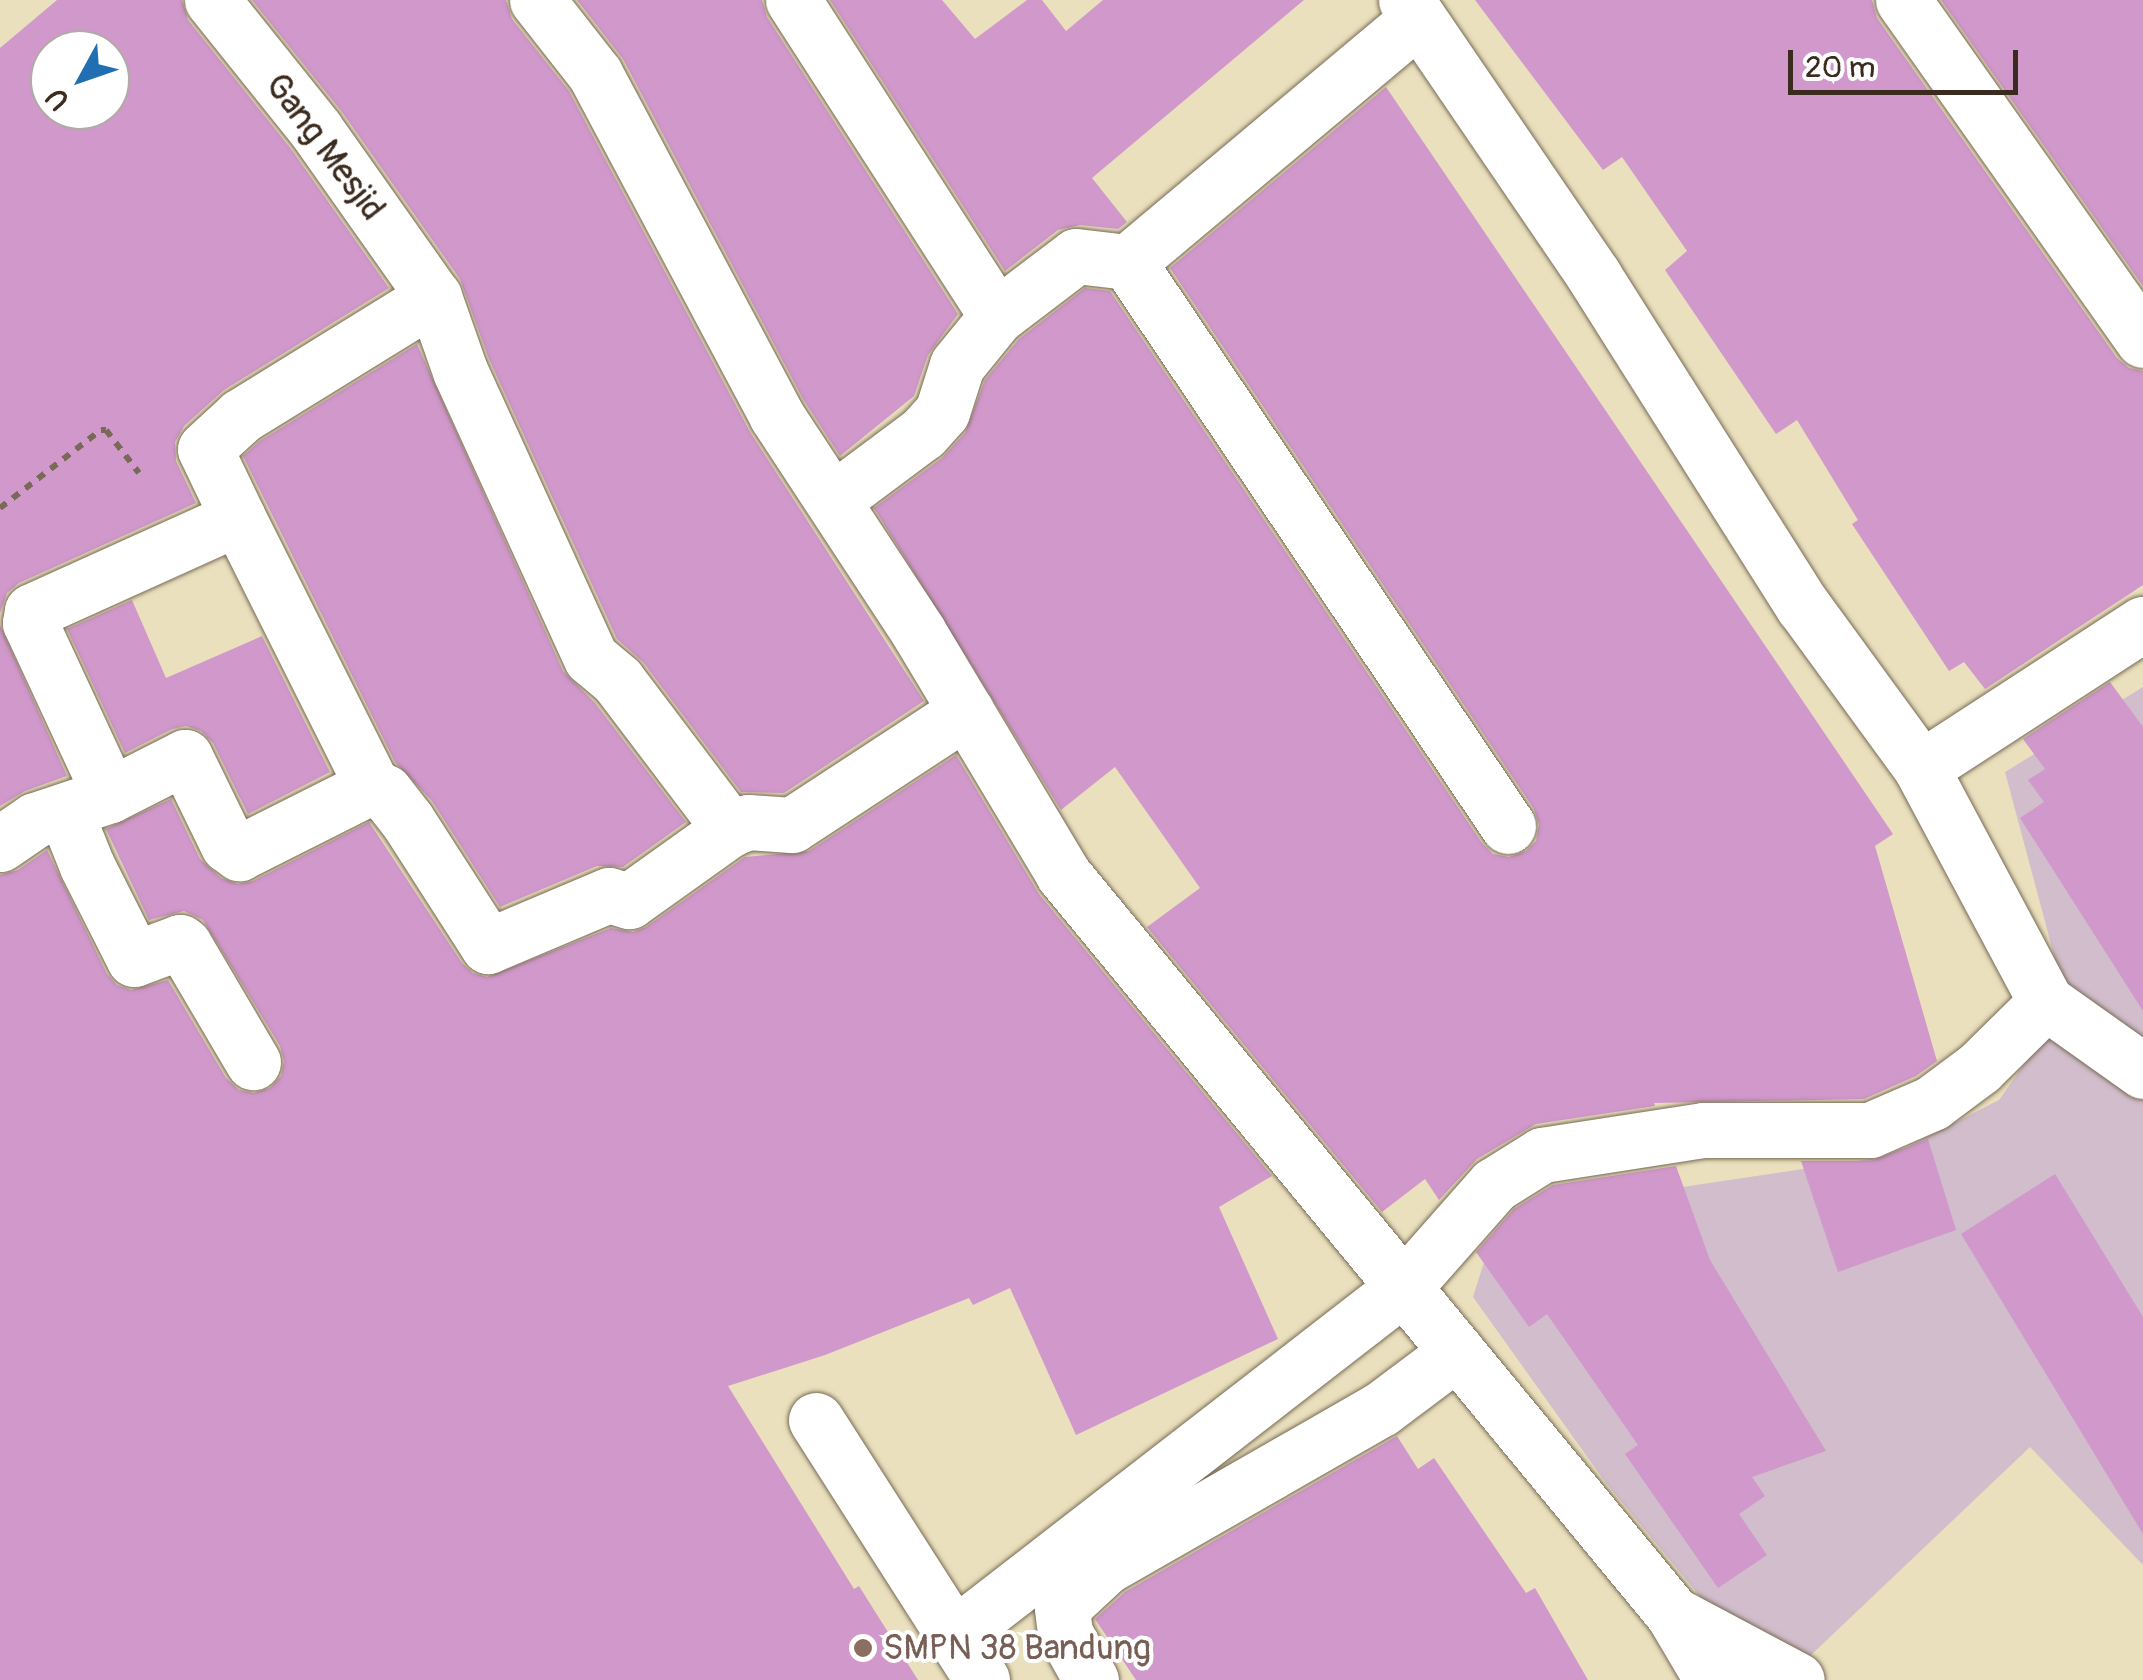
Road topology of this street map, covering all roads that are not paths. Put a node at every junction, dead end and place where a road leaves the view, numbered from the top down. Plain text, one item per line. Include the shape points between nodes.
1 (212, 0) edge
2 (538, 0) edge
3 (793, 0) edge
4 (1903, 0) edge
5 (1412, 9) edge
6 (1128, 262) junction
7 (434, 296) junction
8 (997, 316) junction
9 (2143, 340) edge
10 (833, 500) junction
11 (238, 518) junction
12 (2143, 624) edge
13 (15, 632) edge
14 (966, 711) junction
15 (1920, 768) junction
16 (372, 786) junction
17 (88, 803) junction
18 (1508, 826) dead end
19 (730, 829) junction
20 (0, 844) edge
21 (2046, 1002) junction
22 (253, 1062) dead end
23 (2143, 1071) edge
24 (1404, 1287) junction
25 (1457, 1352) junction
26 (816, 1420) dead end
27 (1672, 1614) junction
28 (969, 1657) edge
29 (1090, 1680) edge
30 (1712, 1680) edge
31 (1797, 1680) edge

1 - 7 street, Gang Mesjid via 316,130
2 - 10 street via 595,74 776,415
3 - 8 street
4 - 9 street
5 - 6 street
5 - 15 street via 1594,276 1802,606
6 - 8 street via 1076,256
6 - 18 street
7 - 11 street via 241,416 205,449
7 - 19 street, Gang Mesjid via 460,371 591,658 618,682
8 - 10 street via 956,364 942,412
10 - 14 street
11 - 13 street via 32,612
11 - 16 street
12 - 15 street
13 - 17 street
14 - 19 street via 792,825 748,822
14 - 24 street via 1063,874
15 - 21 street
16 - 17 street via 239,852 228,845 185,757
16 - 19 street via 386,792 407,820 488,946 608,895 629,901
17 - 20 street via 35,820
17 - 22 street via 86,866 134,958 184,945
21 - 23 street
21 - 24 street via 1979,1068 1932,1102 1870,1130 1704,1130 1542,1155 1494,1185
24 - 25 street
24 - 28 street
25 - 27 street
25 - 29 street via 1381,1409 1104,1567 1062,1607 1064,1633
26 - 28 street
27 - 30 street
27 - 31 street

